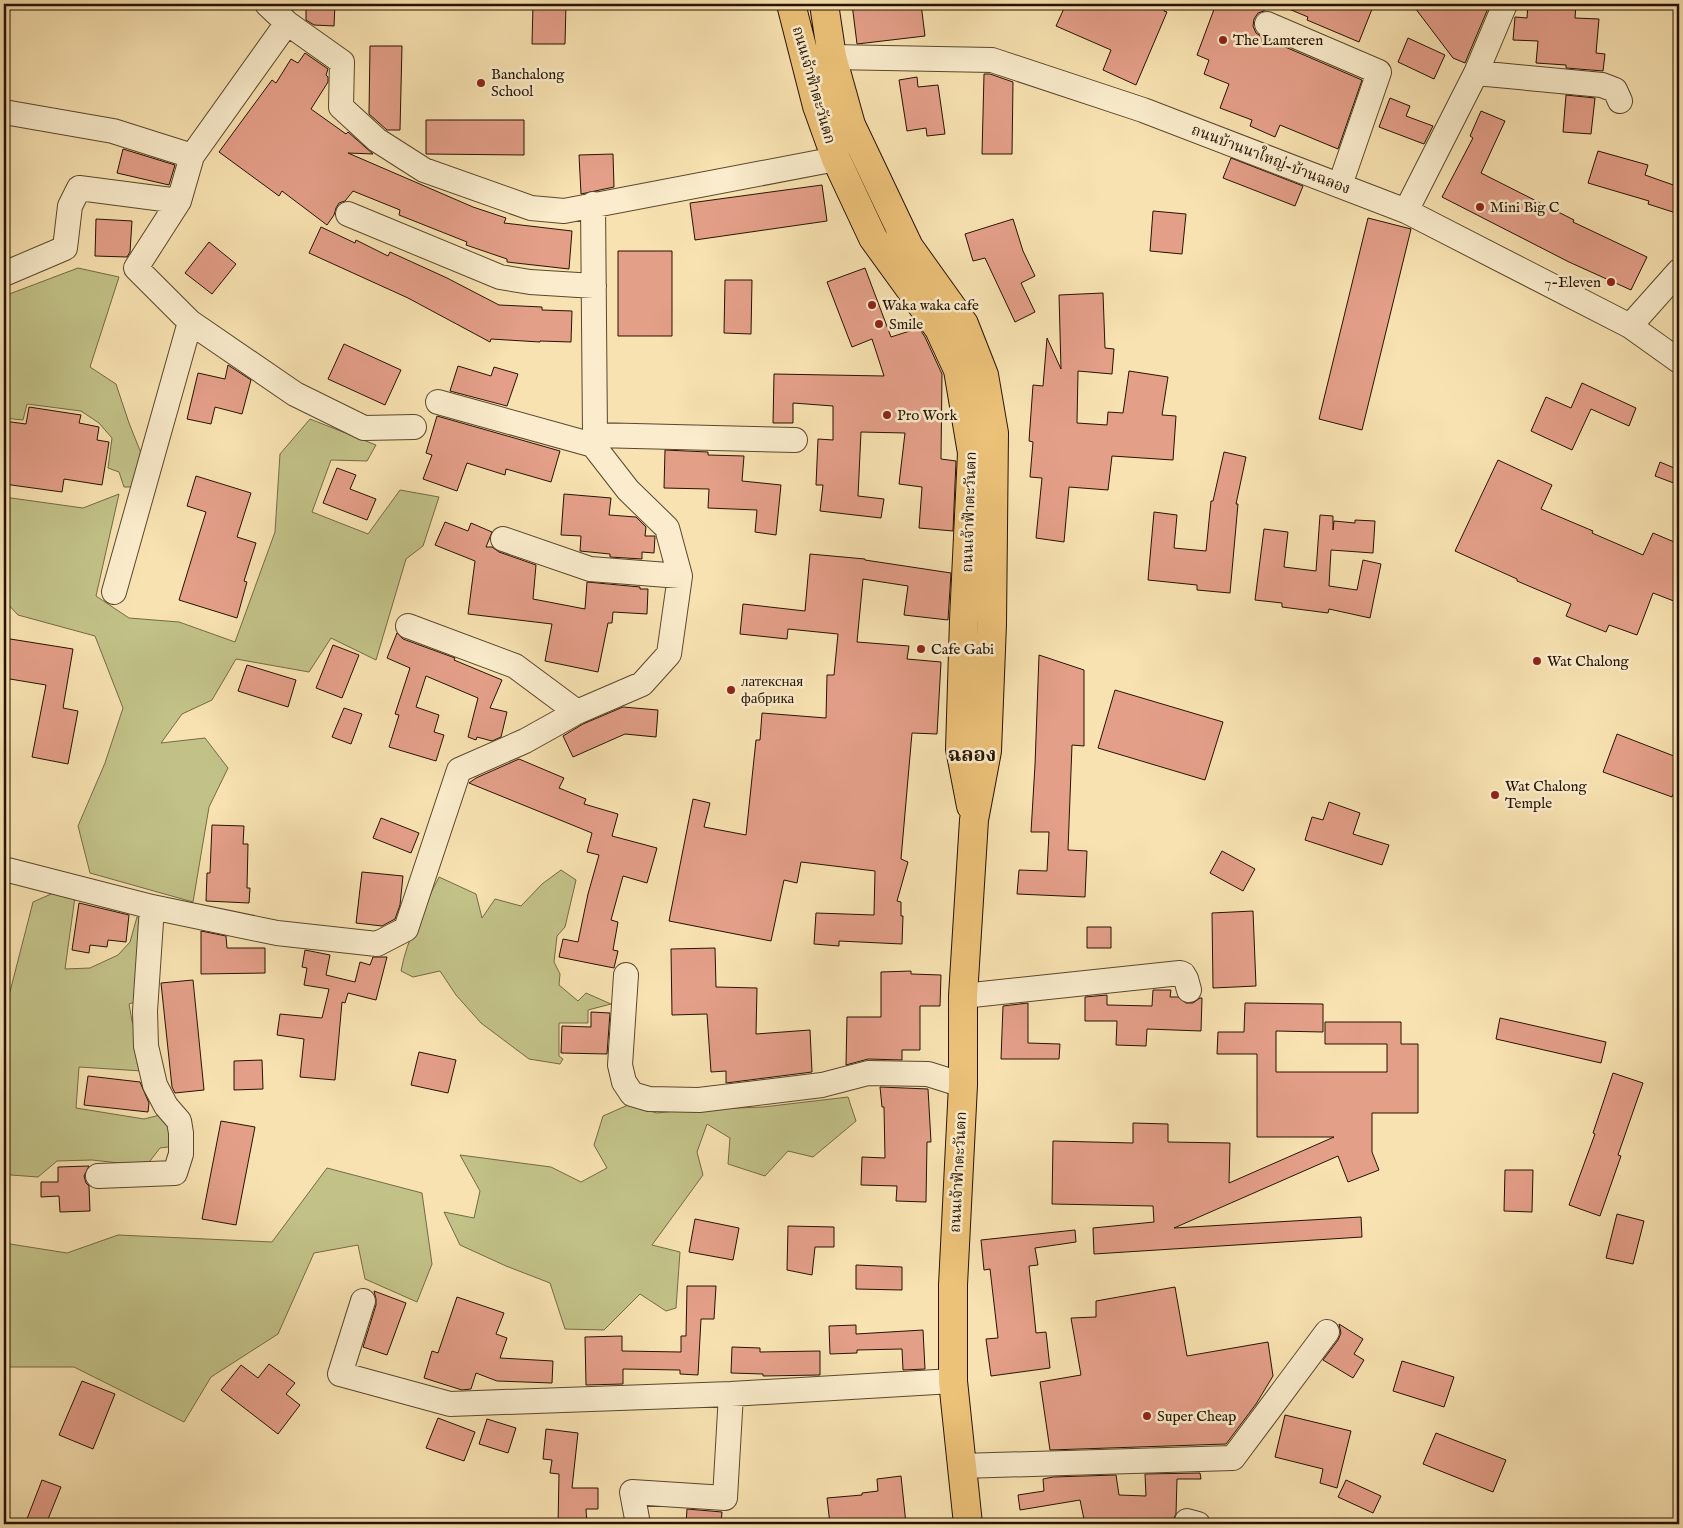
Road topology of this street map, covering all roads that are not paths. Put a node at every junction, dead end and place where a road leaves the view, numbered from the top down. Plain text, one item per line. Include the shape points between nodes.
1 (267, 4) edge
2 (790, 4) edge
3 (824, 4) edge
4 (1504, 4) edge
5 (287, 23) junction
6 (1267, 24) dead end
7 (820, 60) junction
8 (1476, 73) junction
9 (1620, 101) dead end
10 (4, 112) edge
11 (192, 156) junction
12 (836, 158) junction
13 (1340, 185) junction
14 (179, 201) junction
15 (593, 204) junction
16 (1406, 212) junction
17 (348, 214) dead end
18 (1679, 271) edge
19 (4, 274) edge
20 (594, 286) junction
21 (190, 322) junction
22 (1630, 326) junction
23 (1679, 361) edge
24 (438, 402) dead end
25 (414, 428) dead end
26 (594, 440) junction
27 (794, 440) dead end
28 (503, 539) dead end
29 (980, 567) junction
30 (680, 576) junction
31 (114, 592) dead end
32 (964, 620) junction
33 (992, 624) junction
34 (408, 626) dead end
35 (577, 712) junction
36 (974, 820) junction
37 (4, 868) edge
38 (152, 907) junction
39 (626, 975) dead end
40 (1189, 990) dead end
41 (963, 996) junction
42 (963, 1085) junction
43 (98, 1176) dead end
44 (363, 1301) dead end
45 (1327, 1332) dead end
46 (953, 1381) junction
47 (731, 1394) junction
48 (961, 1466) junction
49 (638, 1524) edge
50 (968, 1524) edge

1 - 5 street
2 - 7 main road, ถนนเจ้าฟ้าตะวันตก
3 - 7 main road, ถนนเจ้าฟ้าตะวันตก
4 - 8 street
5 - 11 street
5 - 15 street via 342,62 341,108 377,140 424,170 531,208 564,210
6 - 13 street via 1379,72
7 - 12 main road, ถนนเจ้าฟ้าตะวันตก via 817,106
7 - 13 street, ถนนบ้านนาใหญ่-บ้านฉลอง via 992,60 1143,110
7 - 29 main road, ถนนเจ้าฟ้าตะวันตก via 909,247 964,324 984,376 994,433
8 - 9 street via 1602,86 1615,90
8 - 16 street
10 - 11 street via 113,131
11 - 14 street
12 - 15 street
12 - 29 main road, ถนนเจ้าฟ้าตะวันตก via 873,238 939,329 958,370 972,454
13 - 16 street, ถนนบ้านนาใหญ่-บ้านฉลอง
14 - 19 street via 79,188 70,206 65,248
14 - 21 street via 136,268
15 - 20 street
16 - 22 street, ถนนบ้านนาใหญ่-บ้านฉลอง
17 - 20 street via 500,277
18 - 22 street
20 - 26 street
21 - 25 street via 295,394 364,428
21 - 31 street
22 - 23 street, ถนนบ้านนาใหญ่-บ้านฉลอง
24 - 26 street
26 - 27 street
26 - 30 street via 628,490 667,528
28 - 30 street via 590,569
29 - 32 main road, ถนนเจ้าฟ้าตะวันตก
29 - 33 main road, ถนนเจ้าฟ้าตะวันตก
30 - 35 street via 669,654 642,684
32 - 33 main road
32 - 36 main road, ถนนเจ้าฟ้าตะวันตก via 960,749
33 - 36 main road, ถนนเจ้าฟ้าตะวันตก via 987,751
34 - 35 street via 515,666
35 - 38 street via 524,741 459,770 406,929 377,944 277,933
36 - 41 main road, ถนนเจ้าฟ้าตะวันตก
37 - 38 street
38 - 43 street via 145,1011 146,1046 154,1085 179,1121 181,1154 175,1173
39 - 42 street via 620,1065 624,1082 632,1094 649,1099 699,1100 822,1084 868,1073 928,1074
40 - 41 street via 1184,974 1180,973
41 - 42 main road, ถนนเจ้าฟ้าตะวันตก
42 - 46 main road, ถนนเจ้าฟ้าตะวันตก via 953,1285
44 - 47 street via 340,1374 450,1404
45 - 48 street via 1232,1458
46 - 47 street
46 - 48 main road, ถนนเจ้าฟ้าตะวันตก
47 - 49 street via 725,1498 632,1492
48 - 50 main road, ถนนเจ้าฟ้าตะวันตก

